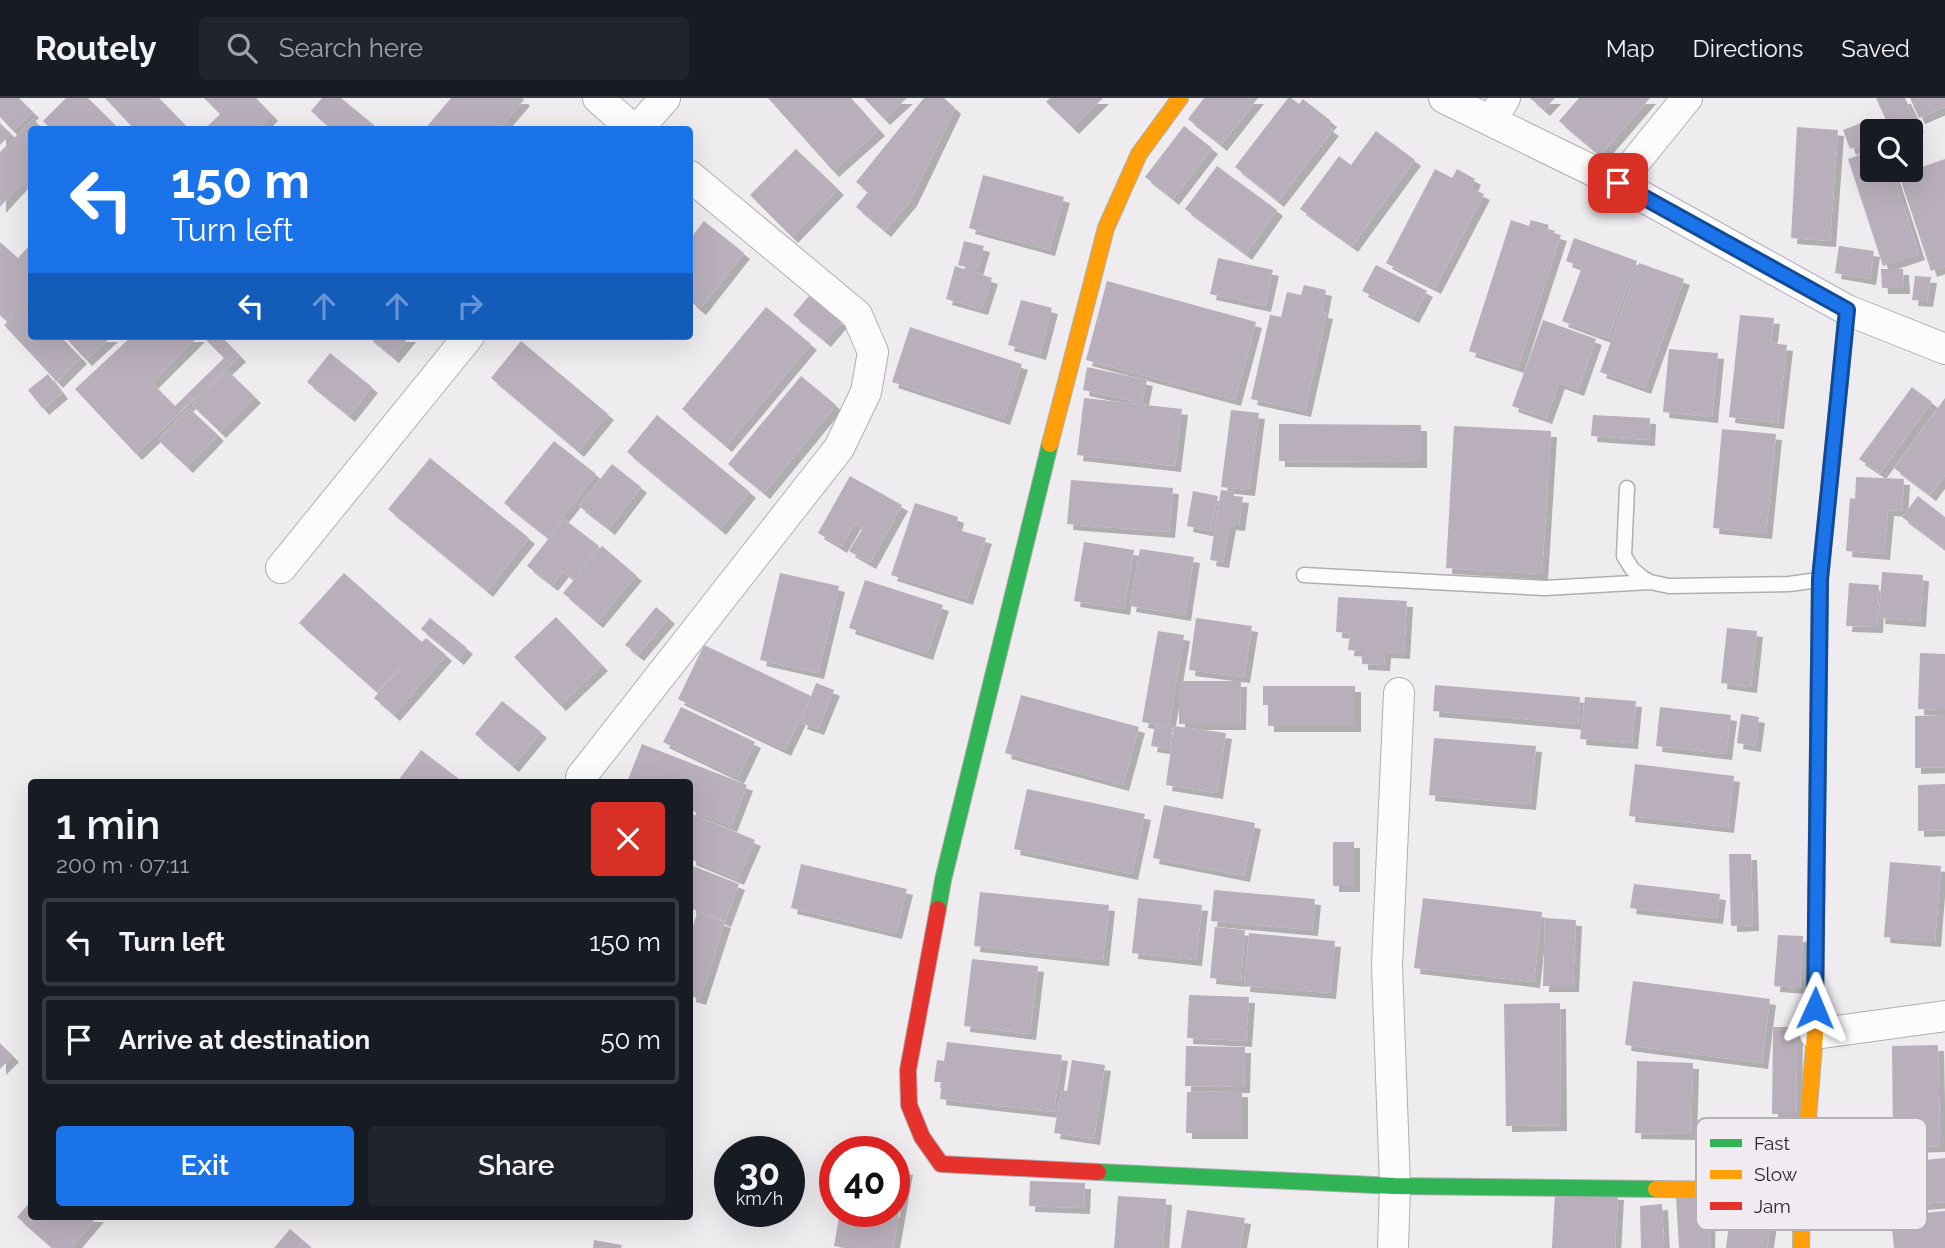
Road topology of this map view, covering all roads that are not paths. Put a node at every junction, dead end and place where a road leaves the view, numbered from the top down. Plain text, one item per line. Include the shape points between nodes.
1 (598, 98) edge
2 (665, 98) edge
3 (1180, 98) edge
4 (1444, 98) edge
5 (1688, 98) edge
6 (1498, 109) edge
7 (631, 126) edge
8 (640, 126) edge
9 (693, 179) edge
10 (1618, 183) junction
11 (1847, 310) junction
12 (466, 340) edge
13 (1945, 349) edge
14 (1627, 488) dead end
15 (281, 568) dead end
16 (1304, 575) dead end
17 (1820, 579) junction
18 (1650, 582) junction
19 (1399, 693) dead end
20 (581, 777) dead end
21 (1945, 1016) edge
22 (1815, 1034) junction
23 (1808, 1118) edge
24 (1395, 1186) junction
25 (1696, 1190) edge
26 (1801, 1230) edge
27 (1393, 1248) edge
28 (1801, 1248) edge

1 - 7 street
2 - 8 street
3 - 24 street via 1139,154 1106,228 943,880 908,1070 909,1105 922,1137 941,1164
4 - 6 street
5 - 10 street
6 - 10 street
9 - 20 street via 857,316 873,352 866,392 839,447
10 - 11 street
11 - 13 street
11 - 17 street
12 - 15 street
14 - 18 lane via 1624,556 1632,569
16 - 18 lane via 1545,588
17 - 18 lane via 1789,584 1669,586
17 - 22 street
19 - 24 street via 1387,965
21 - 22 street
22 - 23 street
24 - 25 street
24 - 27 street
26 - 28 street

